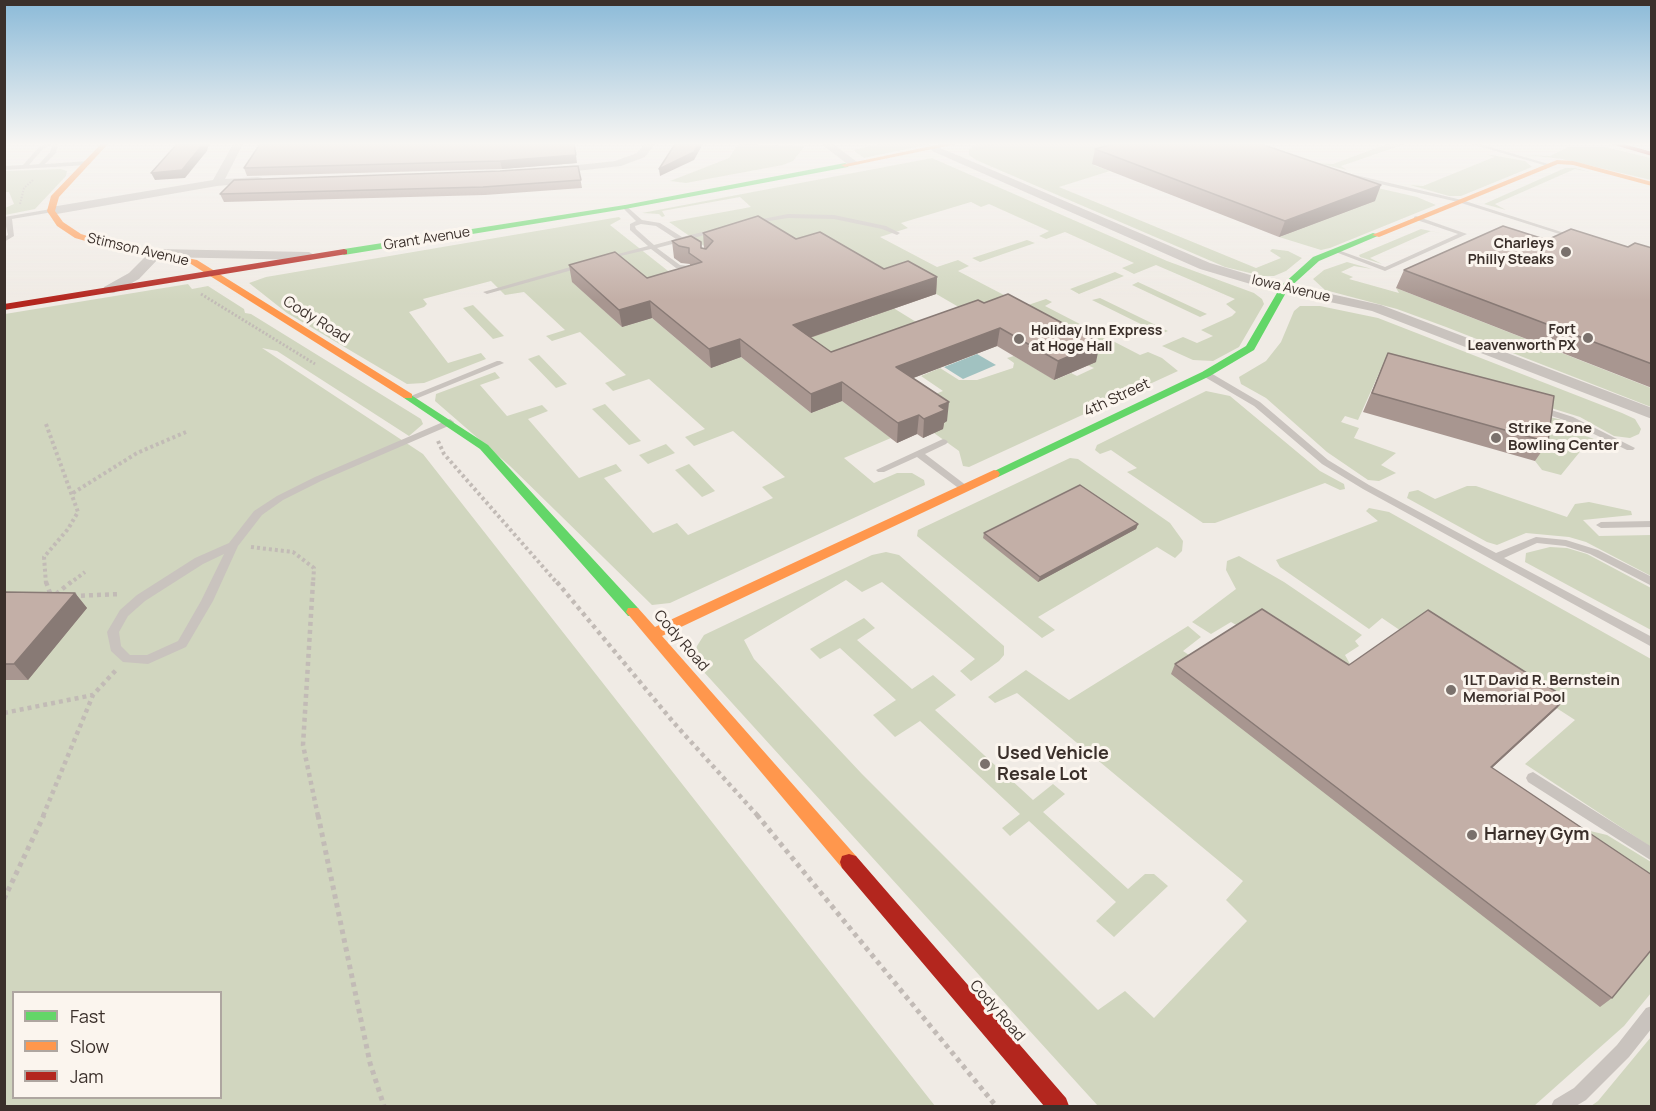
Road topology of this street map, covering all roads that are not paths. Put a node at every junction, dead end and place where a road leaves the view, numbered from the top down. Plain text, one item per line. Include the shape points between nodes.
1 (55, 196) edge
2 (141, 196) edge
3 (685, 196) edge
4 (1044, 196) edge
5 (1438, 196) edge
6 (1473, 196) edge
7 (1460, 201) junction
8 (626, 207) junction
9 (51, 211) junction
10 (1416, 218) junction
11 (7, 219) edge
12 (640, 222) junction
13 (742, 224) edge
14 (722, 229) edge
15 (897, 233) dead end
16 (1579, 238) edge
17 (4, 240) edge
18 (682, 240) junction
19 (652, 246) junction
20 (695, 248) edge
21 (1336, 251) junction
22 (157, 253) junction
23 (326, 256) junction
24 (601, 261) edge
25 (590, 264) edge
26 (687, 267) edge
27 (212, 274) junction
28 (1284, 288) junction
29 (110, 290) junction
30 (487, 292) dead end
31 (4, 307) edge
32 (500, 363) dead end
33 (1206, 374) junction
34 (410, 398) junction
35 (1530, 406) edge
36 (1652, 414) edge
37 (450, 422) junction
38 (943, 442) dead end
39 (1630, 448) dead end
40 (918, 453) junction
41 (881, 470) dead end
42 (964, 488) junction
43 (1652, 524) edge
44 (1601, 525) dead end
45 (233, 545) junction
46 (1495, 558) junction
47 (1652, 582) edge
48 (653, 634) junction
49 (1652, 643) edge
50 (1533, 778) dead end
51 (1652, 855) edge
52 (1652, 1014) edge
53 (1058, 1107) edge
54 (1560, 1107) edge

1 - 9 street
2 - 9 street
3 - 8 street, Grant Avenue
4 - 28 street, Iowa Avenue via 1205,266
5 - 7 lane
6 - 7 street, 4th Street
7 - 10 street, 4th Street
7 - 16 lane
8 - 12 lane
8 - 23 street, Grant Avenue
9 - 11 lane
9 - 22 street, Stimson Avenue via 60,224 78,236
10 - 21 street, 4th Street
10 - 21 lane via 1464,234 1385,269
11 - 17 lane via 11,236
12 - 18 lane via 658,224
12 - 19 lane via 632,225 633,230
13 - 15 lane via 813,216 846,218
14 - 18 lane
18 - 19 lane
18 - 20 lane
19 - 24 lane
19 - 26 lane via 678,267
21 - 28 street, 4th Street via 1316,260
22 - 23 street
22 - 27 street, Stimson Avenue via 195,262
22 - 29 street via 134,276
23 - 27 street, Grant Avenue
25 - 30 lane
27 - 29 street, Grant Avenue
27 - 34 street, Cody Road
28 - 33 street, 4th Street via 1250,348
28 - 36 street, Iowa Avenue via 1376,308
29 - 31 street, Grant Avenue
32 - 34 lane
33 - 42 street, 4th Street
33 - 46 lane via 1257,404 1325,462
34 - 37 street, Cody Road
35 - 39 lane via 1570,419
37 - 45 lane via 280,498 258,513
37 - 48 street, Cody Road via 484,447
38 - 40 lane
40 - 41 lane
40 - 42 lane
42 - 48 street, 4th Street
43 - 44 lane
45 - 45 lane via 182,644 148,660 127,659 115,648 113,632 124,613 199,561
46 - 47 lane via 1536,540 1566,543 1594,552
46 - 49 lane
48 - 53 street, Cody Road
50 - 51 lane
52 - 54 lane via 1623,1051 1580,1094

